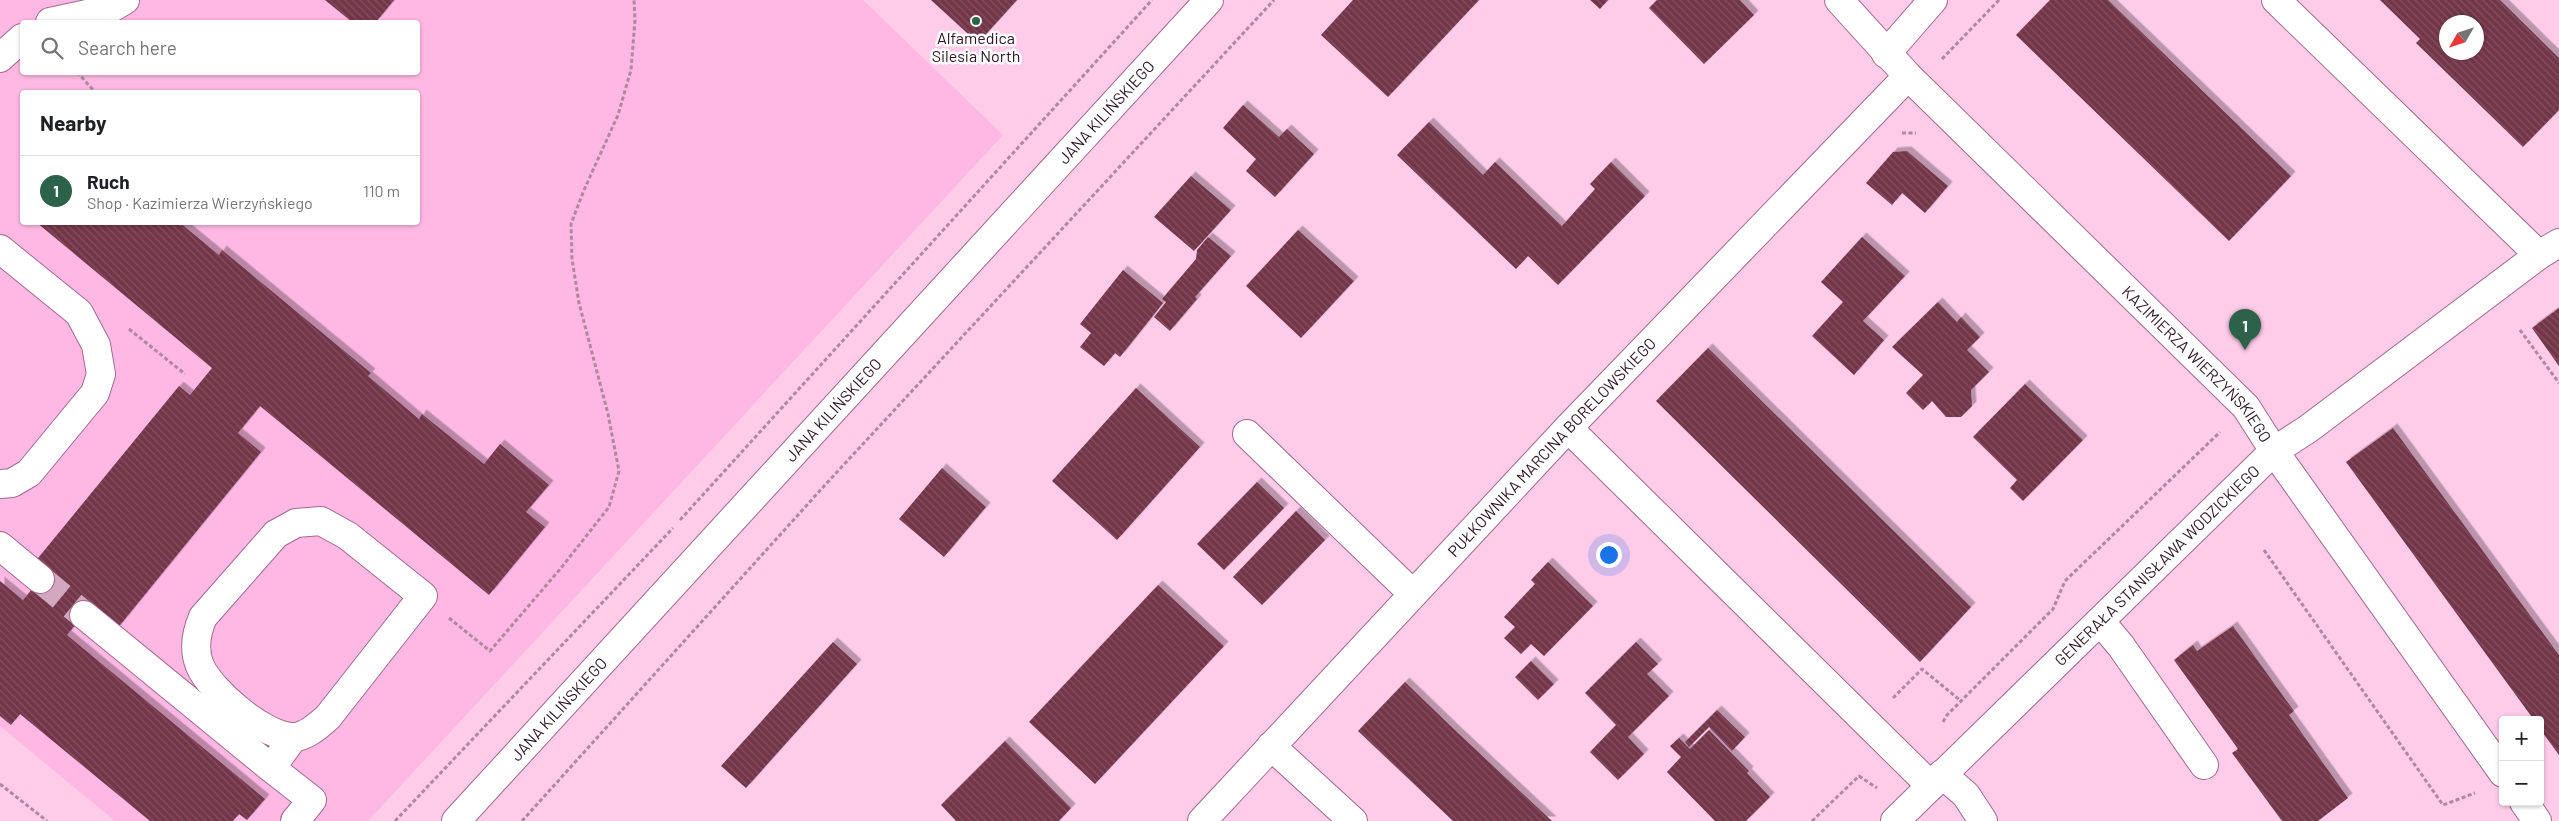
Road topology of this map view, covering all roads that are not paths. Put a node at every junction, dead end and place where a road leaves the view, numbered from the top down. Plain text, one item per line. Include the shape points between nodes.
1 (125, 0) edge
2 (1209, 0) edge
3 (1839, 0) edge
4 (1933, 0) edge
5 (2276, 0) edge
6 (59, 20) edge
7 (20, 40) edge
8 (1886, 54) junction
9 (0, 58) edge
10 (1912, 80) junction
11 (0, 249) edge
12 (2549, 249) edge
13 (1568, 428) junction
14 (1247, 434) dead end
15 (2274, 451) junction
16 (0, 484) edge
17 (0, 546) edge
18 (40, 579) tunnel mouth
19 (1413, 594) junction
20 (84, 615) tunnel mouth
21 (2100, 621) junction
22 (293, 738) junction
23 (1271, 746) junction
24 (2204, 766) dead end
25 (2499, 767) edge
26 (271, 768) junction
27 (1937, 780) junction
28 (2527, 806) edge
29 (296, 821) edge
30 (456, 821) edge
31 (1202, 821) edge
32 (1353, 821) edge
33 (1895, 821) edge
34 (1982, 821) edge
35 (2537, 821) edge

1 - 6 street via 110,9
2 - 30 street, JANA KILIŃSKIEGO
3 - 8 street, KAZIMIERZA WIERZYŃSKIEGO
4 - 8 street
5 - 12 street
7 - 9 street
8 - 10 street, KAZIMIERZA WIERZYŃSKIEGO
10 - 13 street, PUŁKOWNIKA MARCINA BORELOWSKIEGO
10 - 15 street, KAZIMIERZA WIERZYŃSKIEGO via 2246,406
11 - 16 street via 79,313 96,345 101,374 95,393 29,474 12,483
12 - 15 street, GENERAŁA STANISŁAWA WODZICKIEGO
13 - 19 street, PUŁKOWNIKA MARCINA BORELOWSKIEGO
13 - 27 street
14 - 19 street
15 - 21 street, GENERAŁA STANISŁAWA WODZICKIEGO
15 - 25 street, KAZIMIERZA WIERZYŃSKIEGO
17 - 18 street
19 - 23 street, PUŁKOWNIKA MARCINA BORELOWSKIEGO
20 - 26 street
21 - 24 street
21 - 27 street, GENERAŁA STANISŁAWA WODZICKIEGO
22 - 22 street via 262,728 213,686 200,665 197,631 203,617 276,534 296,523 321,521 348,536 423,596 328,716 312,730
22 - 26 street
23 - 31 street, PUŁKOWNIKA MARCINA BORELOWSKIEGO
23 - 32 street
26 - 29 street via 312,800
27 - 33 street, GENERAŁA STANISŁAWA WODZICKIEGO
27 - 34 street via 1966,796
28 - 35 street

